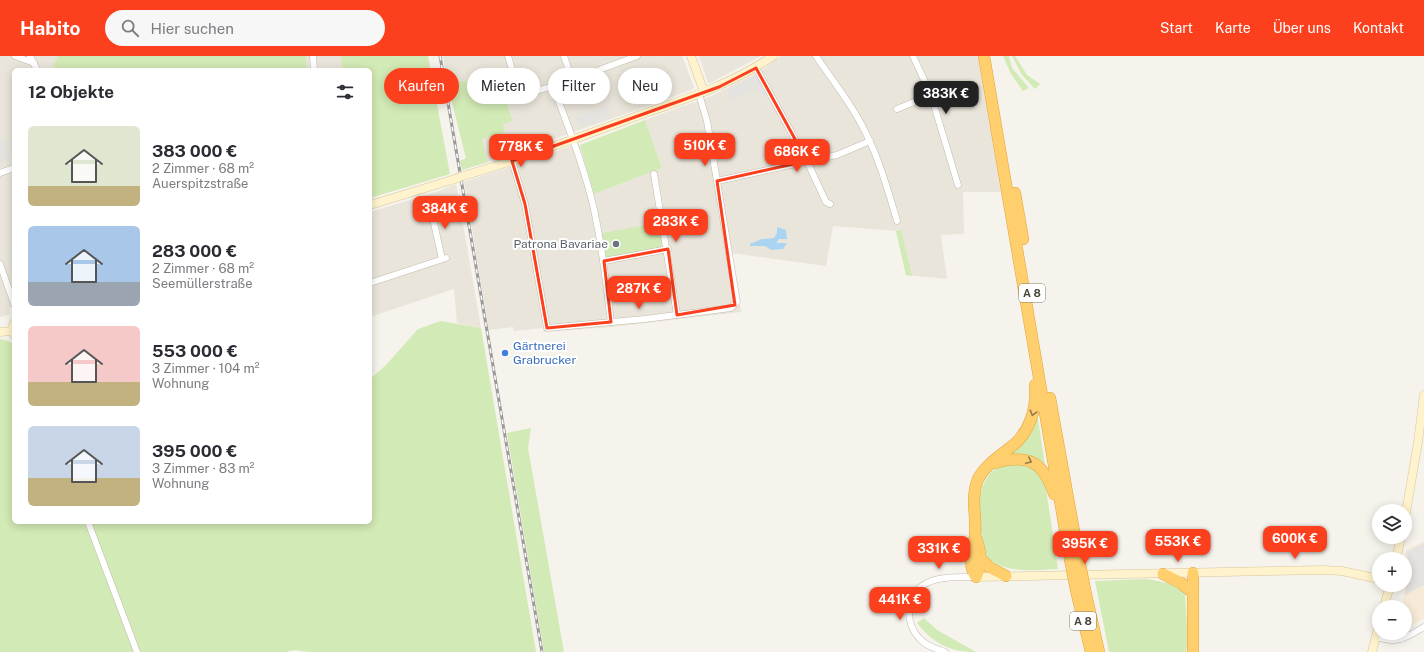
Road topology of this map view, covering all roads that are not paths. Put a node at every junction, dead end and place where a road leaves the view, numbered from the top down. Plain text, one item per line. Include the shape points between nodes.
1 (15, 56) edge
2 (30, 56) edge
3 (313, 56) edge
4 (508, 56) edge
5 (564, 56) edge
6 (637, 56) edge
7 (691, 56) edge
8 (773, 56) edge
9 (816, 56) edge
10 (913, 56) edge
11 (984, 56) edge
12 (992, 56) edge
13 (625, 58) edge
14 (34, 63) junction
15 (36, 68) edge
16 (314, 68) edge
17 (568, 68) edge
18 (601, 68) edge
19 (756, 68) junction
20 (548, 88) edge
21 (702, 93) junction
22 (931, 95) junction
23 (560, 104) edge
24 (897, 109) dead end
25 (573, 139) junction
26 (870, 141) junction
27 (512, 161) junction
28 (806, 161) junction
29 (12, 169) edge
30 (0, 173) edge
31 (654, 174) dead end
32 (717, 181) junction
33 (958, 185) dead end
34 (372, 204) edge
35 (830, 204) dead end
36 (430, 205) dead end
37 (896, 221) dead end
38 (668, 249) junction
39 (604, 261) junction
40 (0, 264) edge
41 (372, 282) edge
42 (12, 298) edge
43 (677, 314) junction
44 (611, 322) junction
45 (12, 330) edge
46 (0, 332) edge
47 (1036, 361) junction
48 (1424, 395) edge
49 (992, 463) junction
50 (1407, 504) edge
51 (89, 524) edge
52 (1065, 526) junction
53 (975, 536) junction
54 (981, 559) junction
55 (1074, 559) junction
56 (1193, 572) junction
57 (1164, 574) junction
58 (1006, 576) junction
59 (976, 577) junction
60 (1372, 577) edge
61 (1081, 590) junction
62 (1192, 592) junction
63 (1090, 612) junction
64 (1424, 627) edge
65 (1412, 633) edge
66 (1375, 640) edge
67 (1386, 640) edge
68 (1399, 640) edge
69 (137, 652) edge
70 (945, 652) edge
71 (1091, 652) edge
72 (1099, 652) edge
73 (1103, 652) edge
74 (1193, 652) edge
75 (1372, 652) edge

1 - 14 street
2 - 14 street
3 - 16 street
4 - 20 street via 519,87 524,93
5 - 17 street
6 - 13 street
7 - 21 main road
8 - 19 main road
9 - 26 street
10 - 22 street
11 - 47 highway, A 8
12 - 55 highway, A 8
13 - 18 street
14 - 15 street
19 - 21 main road
19 - 28 street
21 - 25 main road
21 - 32 street
22 - 24 street
22 - 33 street
23 - 25 street
25 - 27 main road
25 - 39 street via 593,206
26 - 28 street via 837,155
26 - 37 street via 883,173
27 - 34 main road
27 - 44 street via 525,204 547,328
28 - 32 street
28 - 35 street via 826,202
29 - 30 street
31 - 38 street
32 - 43 street via 737,302 731,308
36 - 41 street via 444,259
38 - 39 street
38 - 43 street
39 - 44 street
40 - 42 street
43 - 44 street
45 - 46 main road
47 -> 49 highway via 1035,403 1030,420 1021,438
47 - 52 highway, A 8
48 - 50 main road
49 -> 52 highway via 1020,458 1029,460 1039,467 1050,483
49 - 53 highway via 981,474 975,488
51 - 69 street
52 - 55 highway, A 8
53 - 54 highway
53 - 59 highway via 971,571
54 - 58 highway
54 - 59 highway
55 - 61 highway, A 8, bridge
56 - 57 main road
56 - 60 main road via 1323,570
56 - 62 highway
57 - 58 main road
57 - 62 highway
58 - 59 main road
59 - 70 street via 930,581 919,588 912,599 909,613 913,629 923,642
61 - 63 highway, A 8
61 - 71 highway, A 8
62 - 74 highway
63 - 72 highway, A 8
63 - 73 highway
64 - 65 street
66 - 75 main road
67 - 68 street

